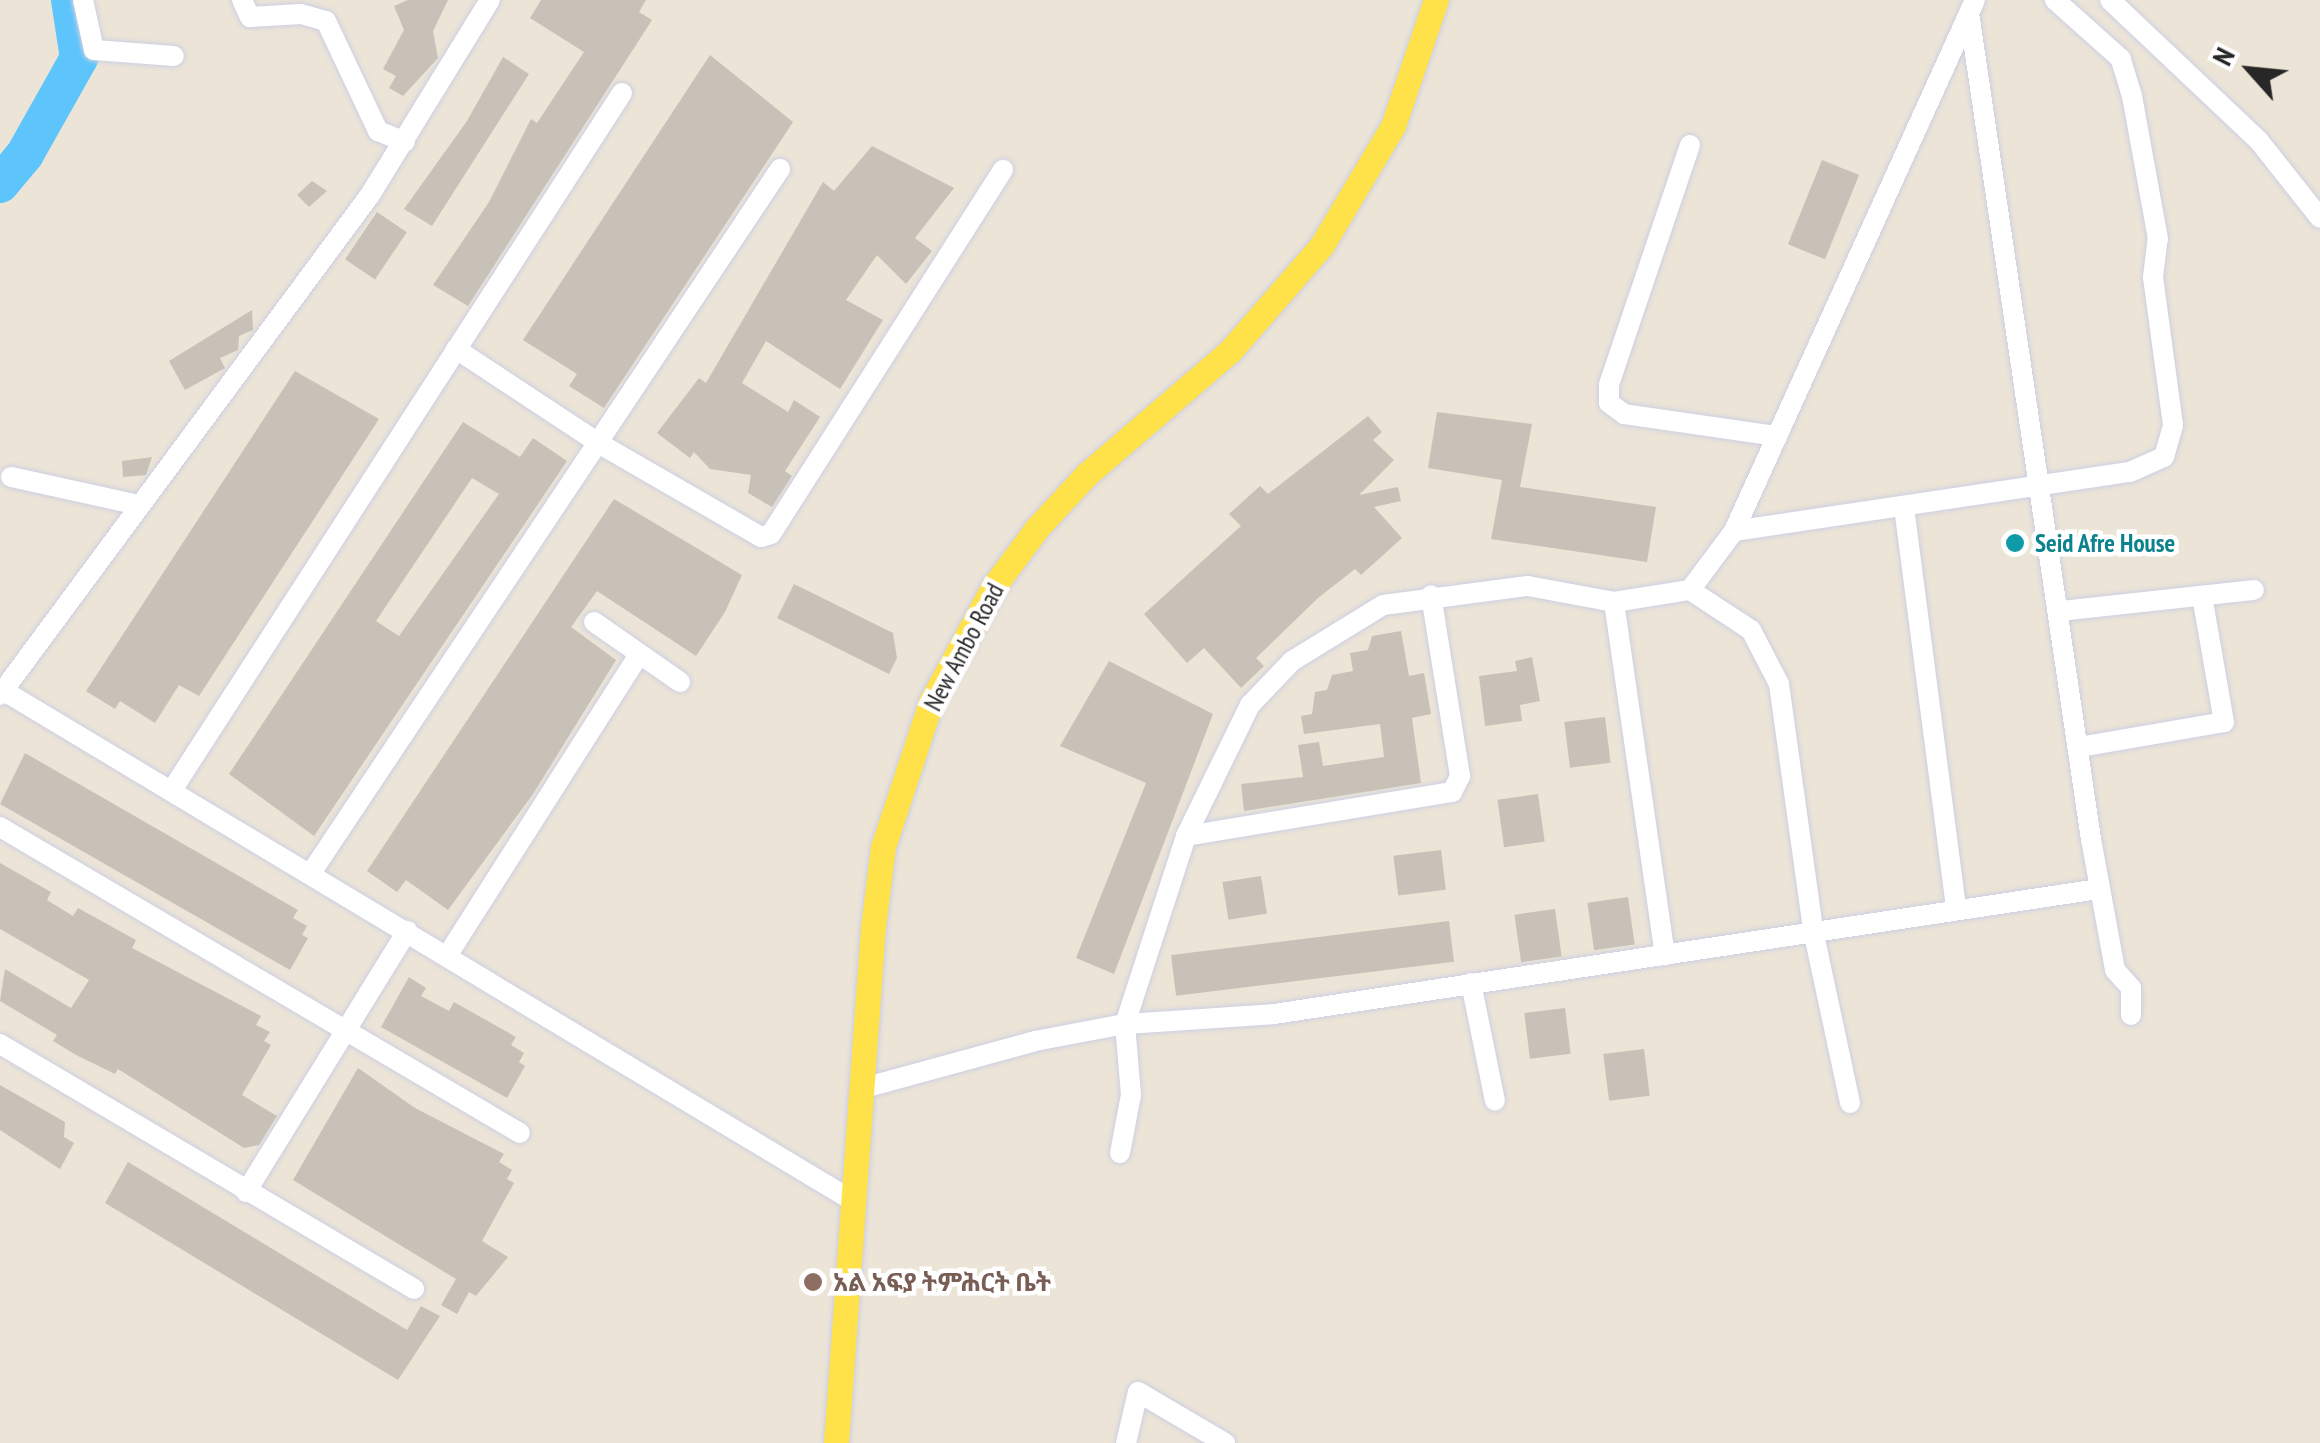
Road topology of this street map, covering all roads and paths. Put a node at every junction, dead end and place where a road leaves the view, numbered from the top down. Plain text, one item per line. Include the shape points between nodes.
1 (82, 0) edge
2 (242, 0) edge
3 (490, 0) edge
4 (1436, 0) edge
5 (2055, 0) edge
6 (2110, 0) edge
7 (1972, 6) edge
8 (174, 56) dead end
9 (622, 94) dead end
10 (405, 142) junction
11 (1690, 146) dead end
12 (780, 170) dead end
13 (1003, 170) dead end
14 (2320, 218) edge
15 (456, 349) junction
16 (1777, 436) junction
17 (600, 444) junction
18 (11, 477) dead end
19 (2040, 482) junction
20 (138, 505) junction
21 (1904, 507) junction
22 (1734, 531) junction
23 (1690, 590) junction
24 (2254, 590) dead end
25 (1431, 595) junction
26 (2202, 596) junction
27 (1614, 602) junction
28 (2060, 611) junction
29 (594, 622) dead end
30 (639, 655) junction
31 (680, 682) dead end
32 (2, 693) edge
33 (2080, 747) junction
34 (174, 787) junction
35 (0, 827) edge
36 (1186, 836) junction
37 (311, 874) junction
38 (2099, 889) junction
39 (1956, 907) junction
40 (1814, 930) junction
41 (407, 931) junction
42 (1665, 955) junction
43 (446, 956) junction
44 (1471, 983) junction
45 (2130, 1015) dead end
46 (1125, 1024) junction
47 (346, 1031) junction
48 (0, 1044) edge
49 (860, 1089) junction
50 (1495, 1102) dead end
51 (1850, 1104) dead end
52 (520, 1133) dead end
53 (1120, 1154) dead end
54 (246, 1192) junction
55 (853, 1201) junction
56 (414, 1290) dead end
57 (836, 1443) edge
58 (1126, 1443) edge
59 (1225, 1443) edge

1 - 8 street via 94,50
2 - 10 street via 250,17 301,14 326,21 378,131
3 - 10 street
4 - 49 main road, New Ambo Road via 1393,126 1322,245 1230,351 1086,474 1037,528 954,653 901,779 883,847
5 - 19 street via 2121,60 2132,96 2158,239 2153,277 2174,425 2164,457 2142,469
6 - 14 street via 2259,141
7 - 16 street
7 - 19 street
9 - 15 street
10 - 20 street
11 - 16 street via 1609,384 1609,403 1624,414
12 - 17 street
13 - 17 street via 771,534 750,534
15 - 17 street
15 - 34 street
16 - 22 street
17 - 37 street
18 - 20 street
19 - 21 street
19 - 28 street
20 - 32 street
21 - 22 street
21 - 39 street
22 - 23 street
23 - 27 street
23 - 40 street via 1751,630 1779,684
24 - 26 street
25 - 27 street via 1528,586
25 - 36 street via 1383,605 1292,661 1230,737
25 - 36 street via 1460,776 1452,792
26 - 28 street
26 - 33 street via 2224,722
27 - 42 street
28 - 33 street
29 - 30 street
30 - 31 street
30 - 43 street
32 - 34 street
33 - 38 street
34 - 37 street
35 - 47 street
36 - 46 street
37 - 41 street
38 - 39 street
38 - 45 street via 2116,970 2131,988
39 - 40 street
40 - 42 street
40 - 51 street
41 - 43 street
41 - 47 street
42 - 44 street
43 - 55 street
44 - 46 street via 1274,1014
44 - 50 street
46 - 49 street via 1035,1040
46 - 53 street via 1131,1095
47 - 52 street
47 - 54 street
48 - 54 street
49 - 55 main road, New Ambo Road
54 - 56 street
55 - 57 main road, New Ambo Road
58 - 59 street via 1138,1392

